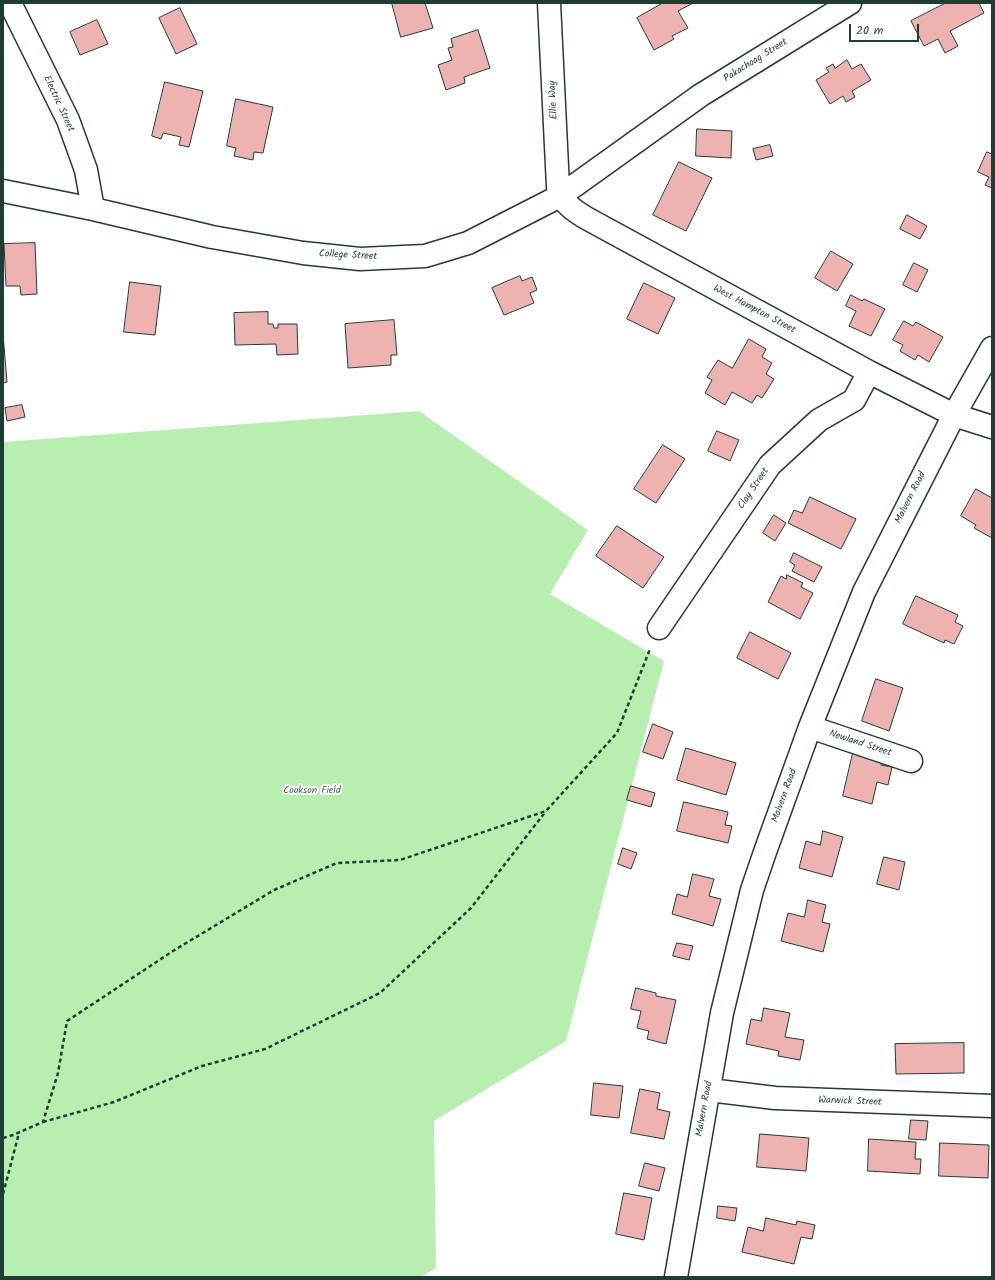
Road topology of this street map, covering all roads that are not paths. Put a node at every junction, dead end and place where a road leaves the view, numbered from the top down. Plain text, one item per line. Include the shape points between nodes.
1 (10, 3) edge
2 (549, 3) edge
3 (850, 3) edge
4 (663, 122) joint
5 (3, 191) edge
6 (560, 196) junction
7 (93, 209) junction
8 (992, 348) edge
9 (869, 372) junction
10 (954, 415) junction
11 (992, 427) edge
12 (659, 628) road end
13 (810, 726) junction
14 (911, 761) dead end
15 (708, 1090) junction
16 (992, 1106) edge
17 (676, 1277) edge

1 - 7 street, Electric Street via 68,120 86,170
2 - 6 street, Ellie Way
3 - 4 street, Pakachoag Street via 701,95
4 - 6 street, College Street
5 - 7 street, College Street
6 - 7 street, College Street via 468,243 425,256 398,258 360,259 303,253 212,238
6 - 9 street, West Hampton Street via 588,219
8 - 10 street, Malvern Road
9 - 10 street, West Hampton Street
9 - 12 street, Clay Street via 854,400 819,420 770,465
10 - 11 street, West Hampton Street
10 - 13 street, Malvern Road via 872,573
13 - 14 street, Newland Street
13 - 15 street, Malvern Road via 752,890 722,1013
15 - 16 street, Warwick Street via 790,1099
15 - 17 street, Malvern Road

